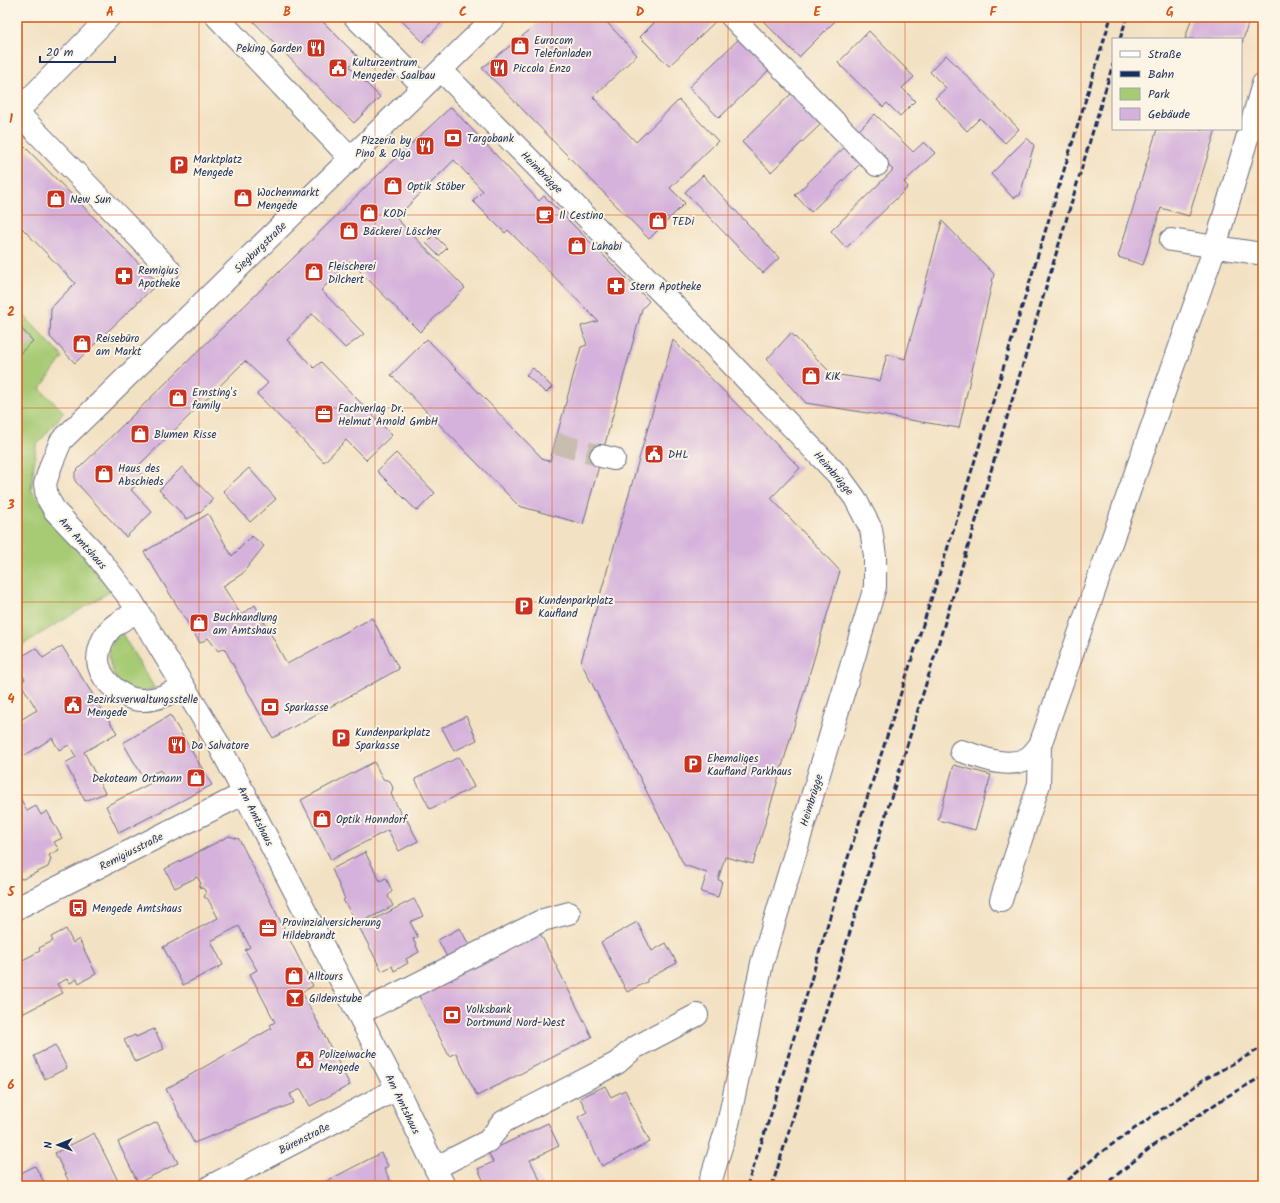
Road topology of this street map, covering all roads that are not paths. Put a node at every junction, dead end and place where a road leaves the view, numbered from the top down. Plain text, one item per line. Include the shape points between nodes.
1 (109, 17) edge
2 (217, 17) edge
3 (355, 17) edge
4 (495, 17) edge
5 (732, 17) edge
6 (441, 70) junction
7 (1263, 84) edge
8 (423, 86) junction
9 (17, 112) edge
10 (351, 159) junction
11 (877, 165) dead end
12 (1171, 240) dead end
13 (1215, 247) junction
14 (1263, 254) edge
15 (169, 269) dead end
16 (50, 465) joint
17 (138, 611) junction
18 (183, 686) junction
19 (1040, 745) junction
20 (961, 751) dead end
21 (245, 793) junction
22 (1001, 900) dead end
23 (17, 908) edge
24 (569, 913) dead end
25 (358, 1014) junction
26 (697, 1015) dead end
27 (397, 1090) junction
28 (728, 1124) junction
29 (440, 1177) edge
30 (211, 1186) edge
31 (697, 1186) edge
32 (709, 1186) edge

1 - 9 street
2 - 10 street
3 - 8 street
4 - 6 street, Siegburgstraße
5 - 11 street
6 - 8 street, Siegburgstraße
6 - 28 street, Heimbrügge via 838,475 855,498 871,529 875,556 875,587 762,963
7 - 13 street
8 - 10 street, Siegburgstraße
9 - 15 street
10 - 16 street, Siegburgstraße via 61,441
12 - 13 street
13 - 14 street
13 - 19 street
16 - 17 street, Am Amtshaus via 45,484 47,496 55,511 94,552
17 - 18 street, Am Amtshaus
17 - 18 street via 108,631 98,651 98,666 109,684 127,696 139,700 166,696
18 - 21 street, Am Amtshaus
19 - 20 street via 1028,758 1014,763 998,763
19 - 22 street via 1039,784
21 - 23 street, Remigiusstraße
21 - 25 street, Am Amtshaus
24 - 25 street via 543,920
25 - 27 street, Am Amtshaus
26 - 29 street via 634,1048 616,1063 503,1122 488,1141
27 - 29 street, Am Amtshaus
27 - 30 street, Bürenstraße
28 - 31 street, Heimbrügge
28 - 32 street, Heimbrügge

